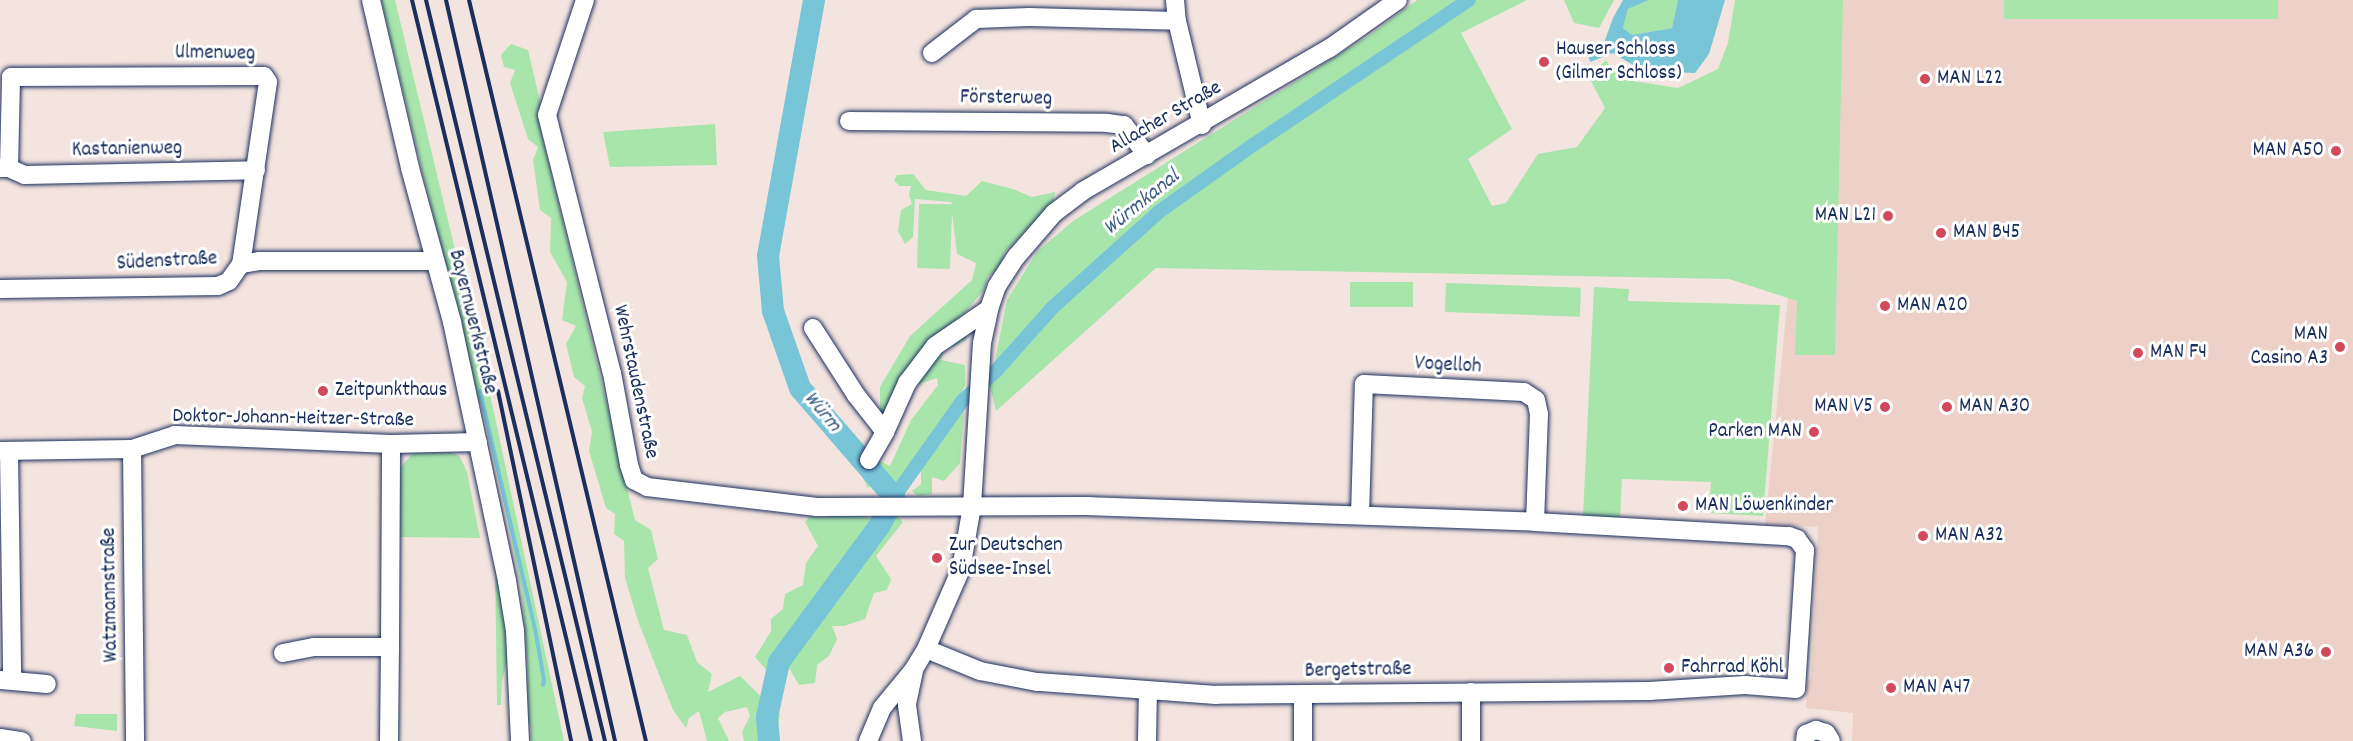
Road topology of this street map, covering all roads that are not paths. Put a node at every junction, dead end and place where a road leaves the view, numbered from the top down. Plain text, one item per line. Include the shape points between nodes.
1 (371, 0) edge
2 (585, 0) edge
3 (1175, 0) edge
4 (1398, 0) edge
5 (1177, 21) junction
6 (932, 53) dead end
7 (849, 121) dead end
8 (1202, 125) junction
9 (1147, 155) junction
10 (5, 168) edge
11 (256, 170) junction
12 (434, 261) junction
13 (241, 264) junction
14 (0, 289) edge
15 (989, 309) junction
16 (813, 328) dead end
17 (885, 432) junction
18 (478, 442) junction
19 (392, 444) junction
20 (132, 449) junction
21 (5, 451) edge
22 (869, 460) dead end
23 (972, 506) junction
24 (1360, 515) junction
25 (1535, 522) junction
26 (390, 647) junction
27 (926, 649) junction
28 (283, 653) dead end
29 (516, 658) junction
30 (914, 669) junction
31 (6, 680) edge
32 (47, 684) dead end
33 (1148, 691) junction
34 (1471, 692) junction
35 (1303, 694) junction
36 (0, 738) edge
37 (22, 741) edge
38 (135, 741) edge
39 (389, 741) edge
40 (509, 741) edge
41 (520, 741) edge
42 (868, 741) edge
43 (912, 741) edge
44 (1147, 741) edge
45 (1303, 741) edge
46 (1471, 741) edge
47 (1804, 741) edge
48 (1830, 741) edge

1 - 12 street, Bayernwerkstraße
2 - 23 street, Wehrstaudenstraße via 547,115 612,373 634,480 661,489 817,507
3 - 5 street
4 - 8 street, Allacher Straße via 1330,48
5 - 6 street via 976,19
5 - 8 street
7 - 9 street, Försterweg via 1107,123 1124,125
8 - 9 street, Allacher Straße
9 - 15 street, Allacher Straße via 1083,191 1054,213 1016,257 997,286
10 - 11 street, Kastanienweg via 25,175
10 - 11 street, Ulmenweg via 11,77 264,75 268,82
11 - 13 street, Ulmenweg
12 - 13 street, Südenstraße
12 - 18 street, Bayernwerkstraße via 452,322
13 - 14 street, Südenstraße via 229,281 218,286
15 - 17 street via 935,346 907,383
15 - 23 street, Allacher Straße via 980,364
16 - 17 street
17 - 22 street
18 - 19 street, Doktor-Johann-Heitzer-Straße
18 - 29 street, Bayernwerkstraße via 511,604
19 - 20 street, Doktor-Johann-Heitzer-Straße via 175,435
19 - 26 street
20 - 21 street, Doktor-Johann-Heitzer-Straße
20 - 38 street, Watzmannstraße
21 - 31 street
23 - 24 street
23 - 27 street, Allacher Straße via 956,585
24 - 25 street
24 - 25 street, Vogelloh via 1364,384 1524,392 1536,400 1539,414
25 - 34 street, Bergetstraße via 1789,536 1805,550 1796,689 1745,686
26 - 28 street via 315,647
26 - 39 street
27 - 30 street, Allacher Straße
27 - 33 street, Bergetstraße via 958,664 1002,676
29 - 40 street, Bayernwerkstraße
29 - 41 street, Bayernwerkstraße
30 - 42 street via 882,708
30 - 43 street via 907,704
31 - 32 street
33 - 35 street, Bergetstraße
33 - 44 street
34 - 35 street, Bergetstraße
34 - 46 street
35 - 45 street
36 - 37 street
47 - 48 street via 1806,734 1816,730 1826,733

